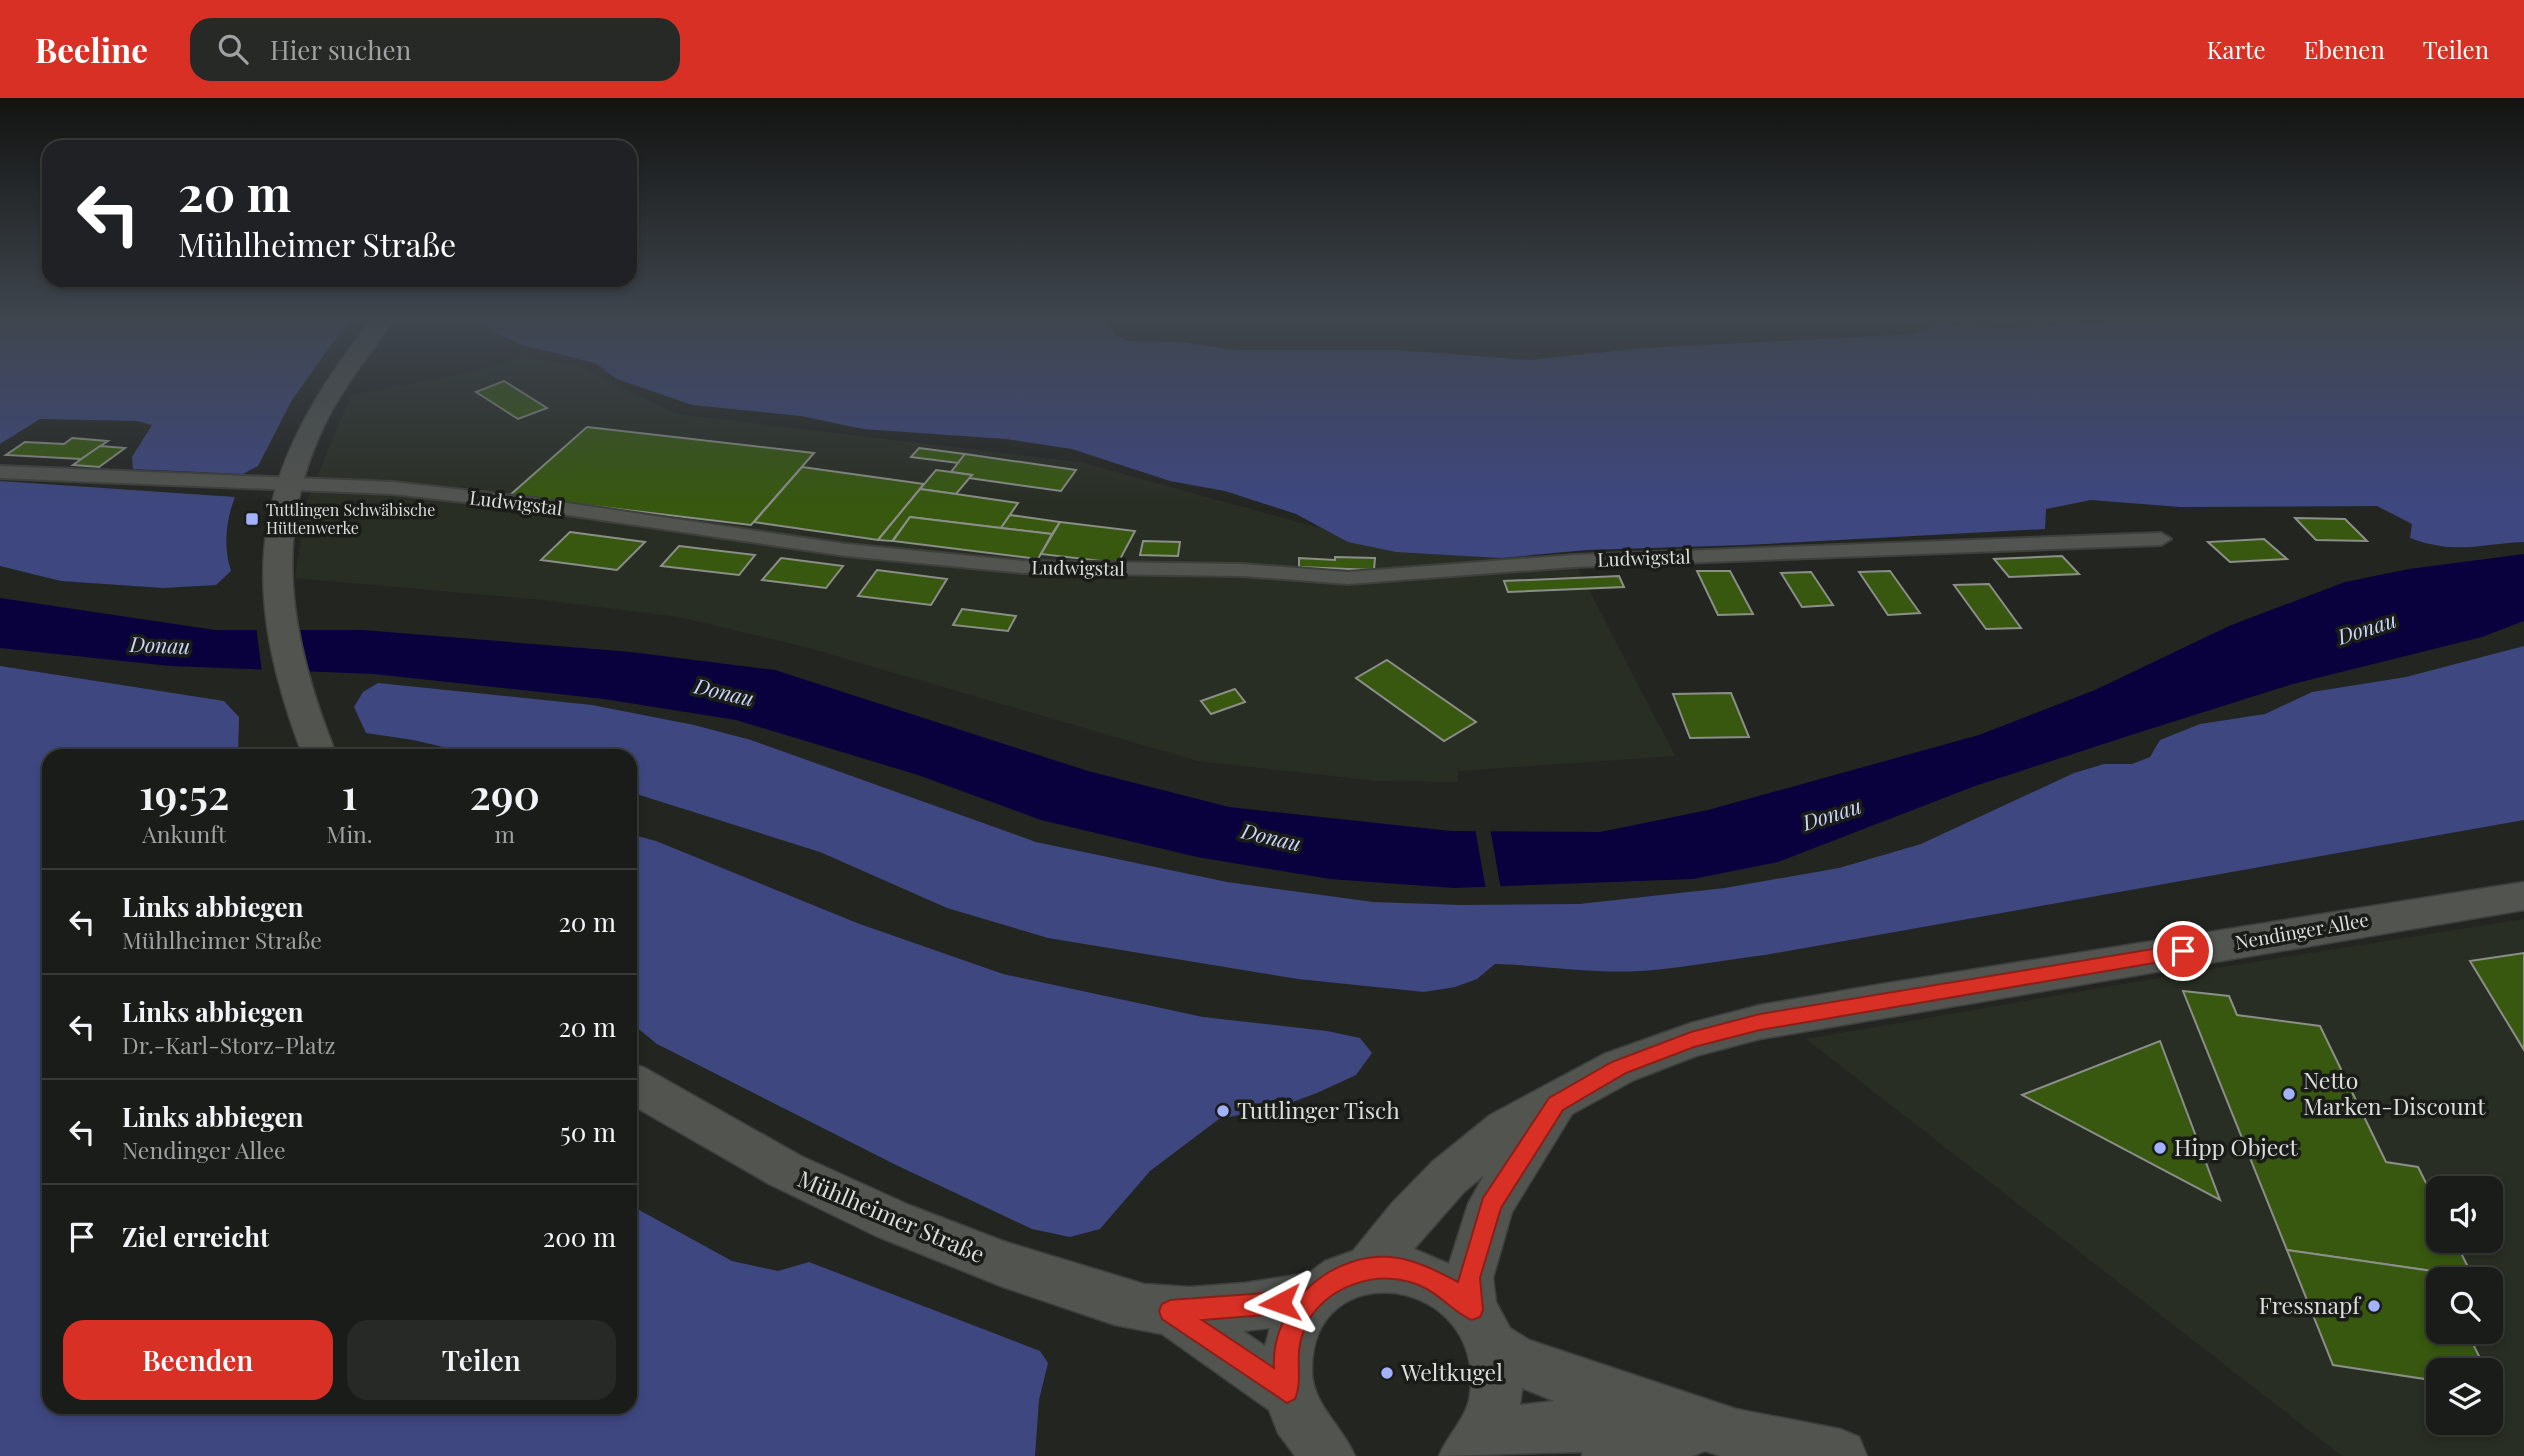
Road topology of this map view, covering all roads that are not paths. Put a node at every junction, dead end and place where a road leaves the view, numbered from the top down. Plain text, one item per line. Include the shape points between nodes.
1 (337, 380) edge
2 (0, 472) edge
3 (287, 486) junction
4 (2161, 540) dead end
5 (317, 749) edge
6 (2524, 896) edge
7 (637, 1086) edge
8 (1556, 1104) junction
9 (1369, 1269) junction
10 (1314, 1296) junction
11 (1170, 1311) junction
12 (1482, 1328) junction
13 (1287, 1391) junction
14 (1736, 1435) junction
15 (1473, 1449) edge
16 (1328, 1456) edge
17 (1609, 1456) edge
18 (1840, 1456) edge

1 - 3 main road via 315,418
2 - 3 street, Ludwigstal
3 - 4 street, Ludwigstal via 407,489 846,550 1023,567 1242,570 1348,579 1574,561
3 - 5 main road via 277,536 280,643 298,709
6 - 8 main road, Nendinger Allee via 1760,1022 1691,1040 1619,1067
7 - 11 main road, Mühlheimer Straße via 704,1129 899,1224 1003,1265
8 - 9 main road, Nendinger Allee via 1507,1129 1448,1177
8 - 12 main road, Nendinger Allee via 1491,1205 1469,1278
9 - 10 main road via 1339,1278
9 - 12 main road via 1397,1268 1450,1289
10 - 11 main road, Mühlheimer Straße
10 - 13 main road via 1294,1323 1285,1355
11 - 13 main road, Mühlheimer Straße
12 - 14 main road via 1514,1360
12 - 15 main road, Nendinger Allee via 1499,1378 1494,1412
13 - 16 main road via 1303,1428
14 - 15 main road via 1585,1426 1513,1429
14 - 17 main road
14 - 18 main road

